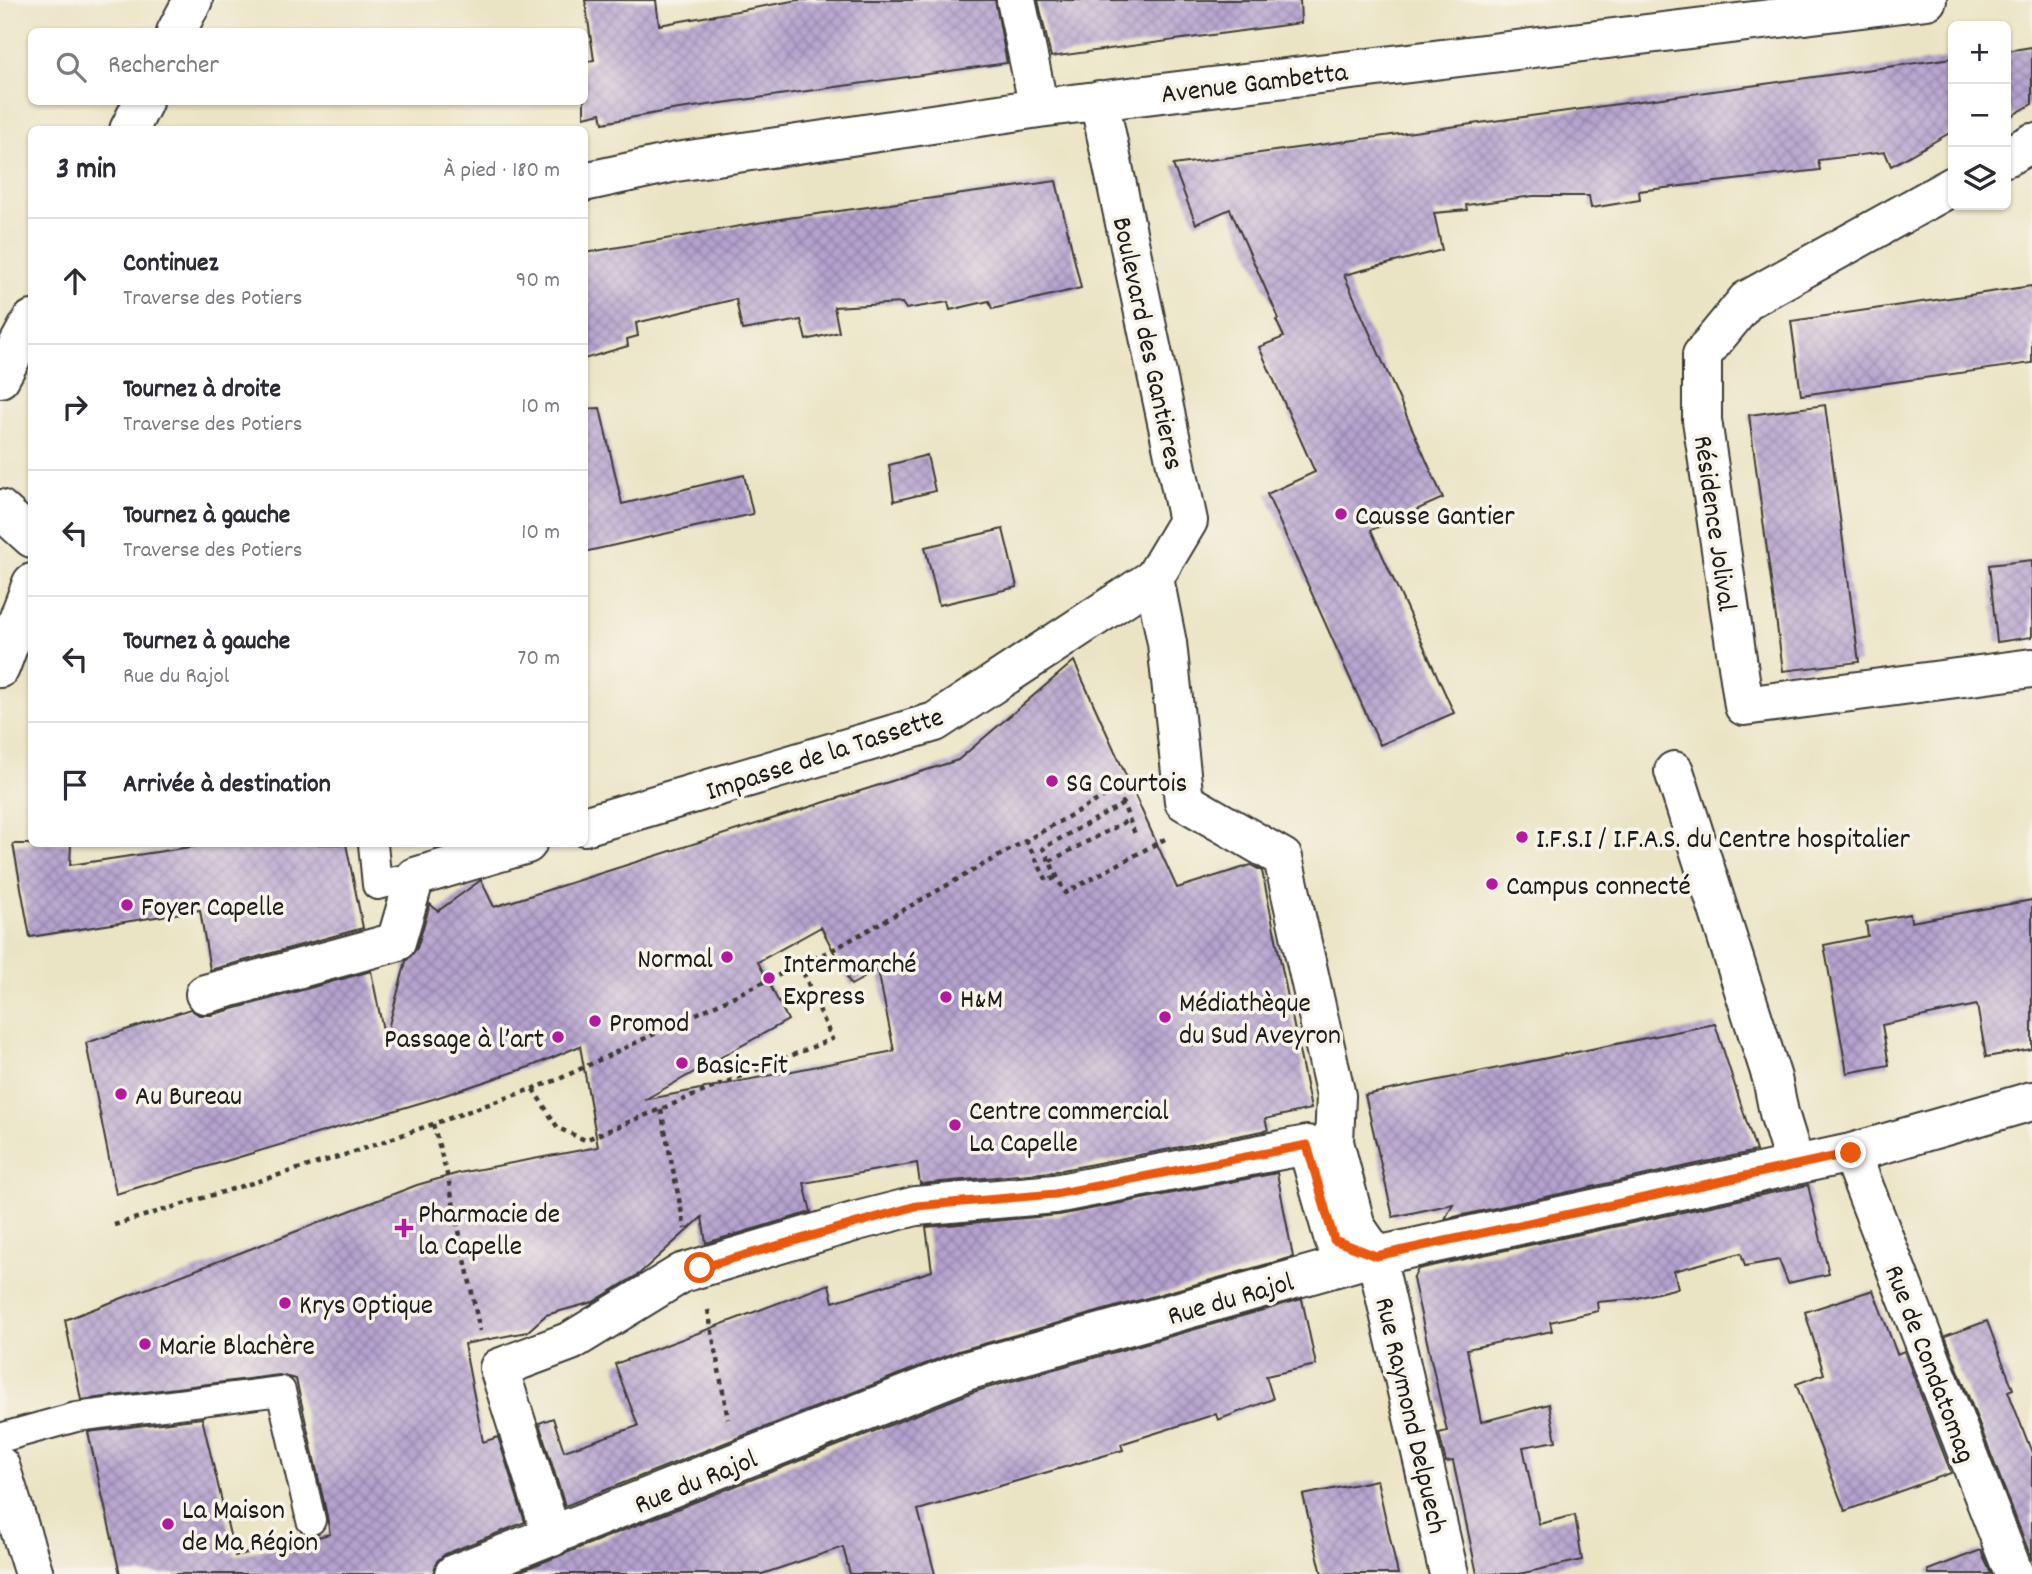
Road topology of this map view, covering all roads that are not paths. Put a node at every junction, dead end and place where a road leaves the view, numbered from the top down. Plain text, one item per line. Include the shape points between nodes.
1 (193, 0) edge
2 (1016, 0) edge
3 (1927, 0) edge
4 (178, 28) edge
5 (1099, 100) junction
6 (142, 105) edge
7 (1039, 108) junction
8 (132, 126) edge
9 (2032, 142) edge
10 (2011, 154) edge
11 (588, 181) edge
12 (1948, 189) edge
13 (28, 327) edge
14 (0, 378) edge
15 (0, 509) edge
16 (28, 534) edge
17 (1154, 578) junction
18 (28, 594) edge
19 (2032, 667) edge
20 (0, 668) edge
21 (1674, 771) dead end
22 (588, 826) edge
23 (373, 847) edge
24 (517, 847) edge
25 (415, 877) junction
26 (205, 994) dead end
27 (2032, 1101) edge
28 (1851, 1153) junction
29 (1795, 1165) junction
30 (1376, 1256) junction
31 (0, 1438) edge
32 (0, 1466) edge
33 (311, 1520) dead end
34 (552, 1537) junction
35 (34, 1574) edge
36 (454, 1574) edge
37 (1449, 1574) edge
38 (2014, 1574) edge

1 - 4 street
2 - 7 street
3 - 5 street, Avenue Gambetta
5 - 7 street, Avenue Gambetta
5 - 17 street, Boulevard des Gantieres via 1188,521
6 - 8 street
7 - 11 street, Avenue Gambetta via 676,162
9 - 10 street
12 - 19 street, Résidence Jolival via 1747,300 1702,355 1702,420 1744,706
13 - 14 street
15 - 16 street
17 - 22 street, Impasse de la Tassette via 935,722
17 - 30 street via 1167,643 1184,801 1283,858 1336,1096 1334,1142 1356,1227
18 - 20 street
21 - 29 street via 1772,1078
23 - 25 lane via 377,885
24 - 25 street
25 - 26 street via 396,942
27 - 28 street, Rue du Rajol
28 - 29 street, Rue du Rajol
28 - 38 street, Rue de Condatomag
29 - 30 street, Rue du Rajol
30 - 34 street, Rue du Rajol via 966,1371
30 - 34 street via 1334,1240 1307,1145 1055,1194 916,1206 682,1273 571,1341 499,1370
30 - 37 street, Rue Raymond Delpuech
31 - 33 lane via 76,1417 281,1391
32 - 35 street
34 - 36 street, Rue du Rajol

